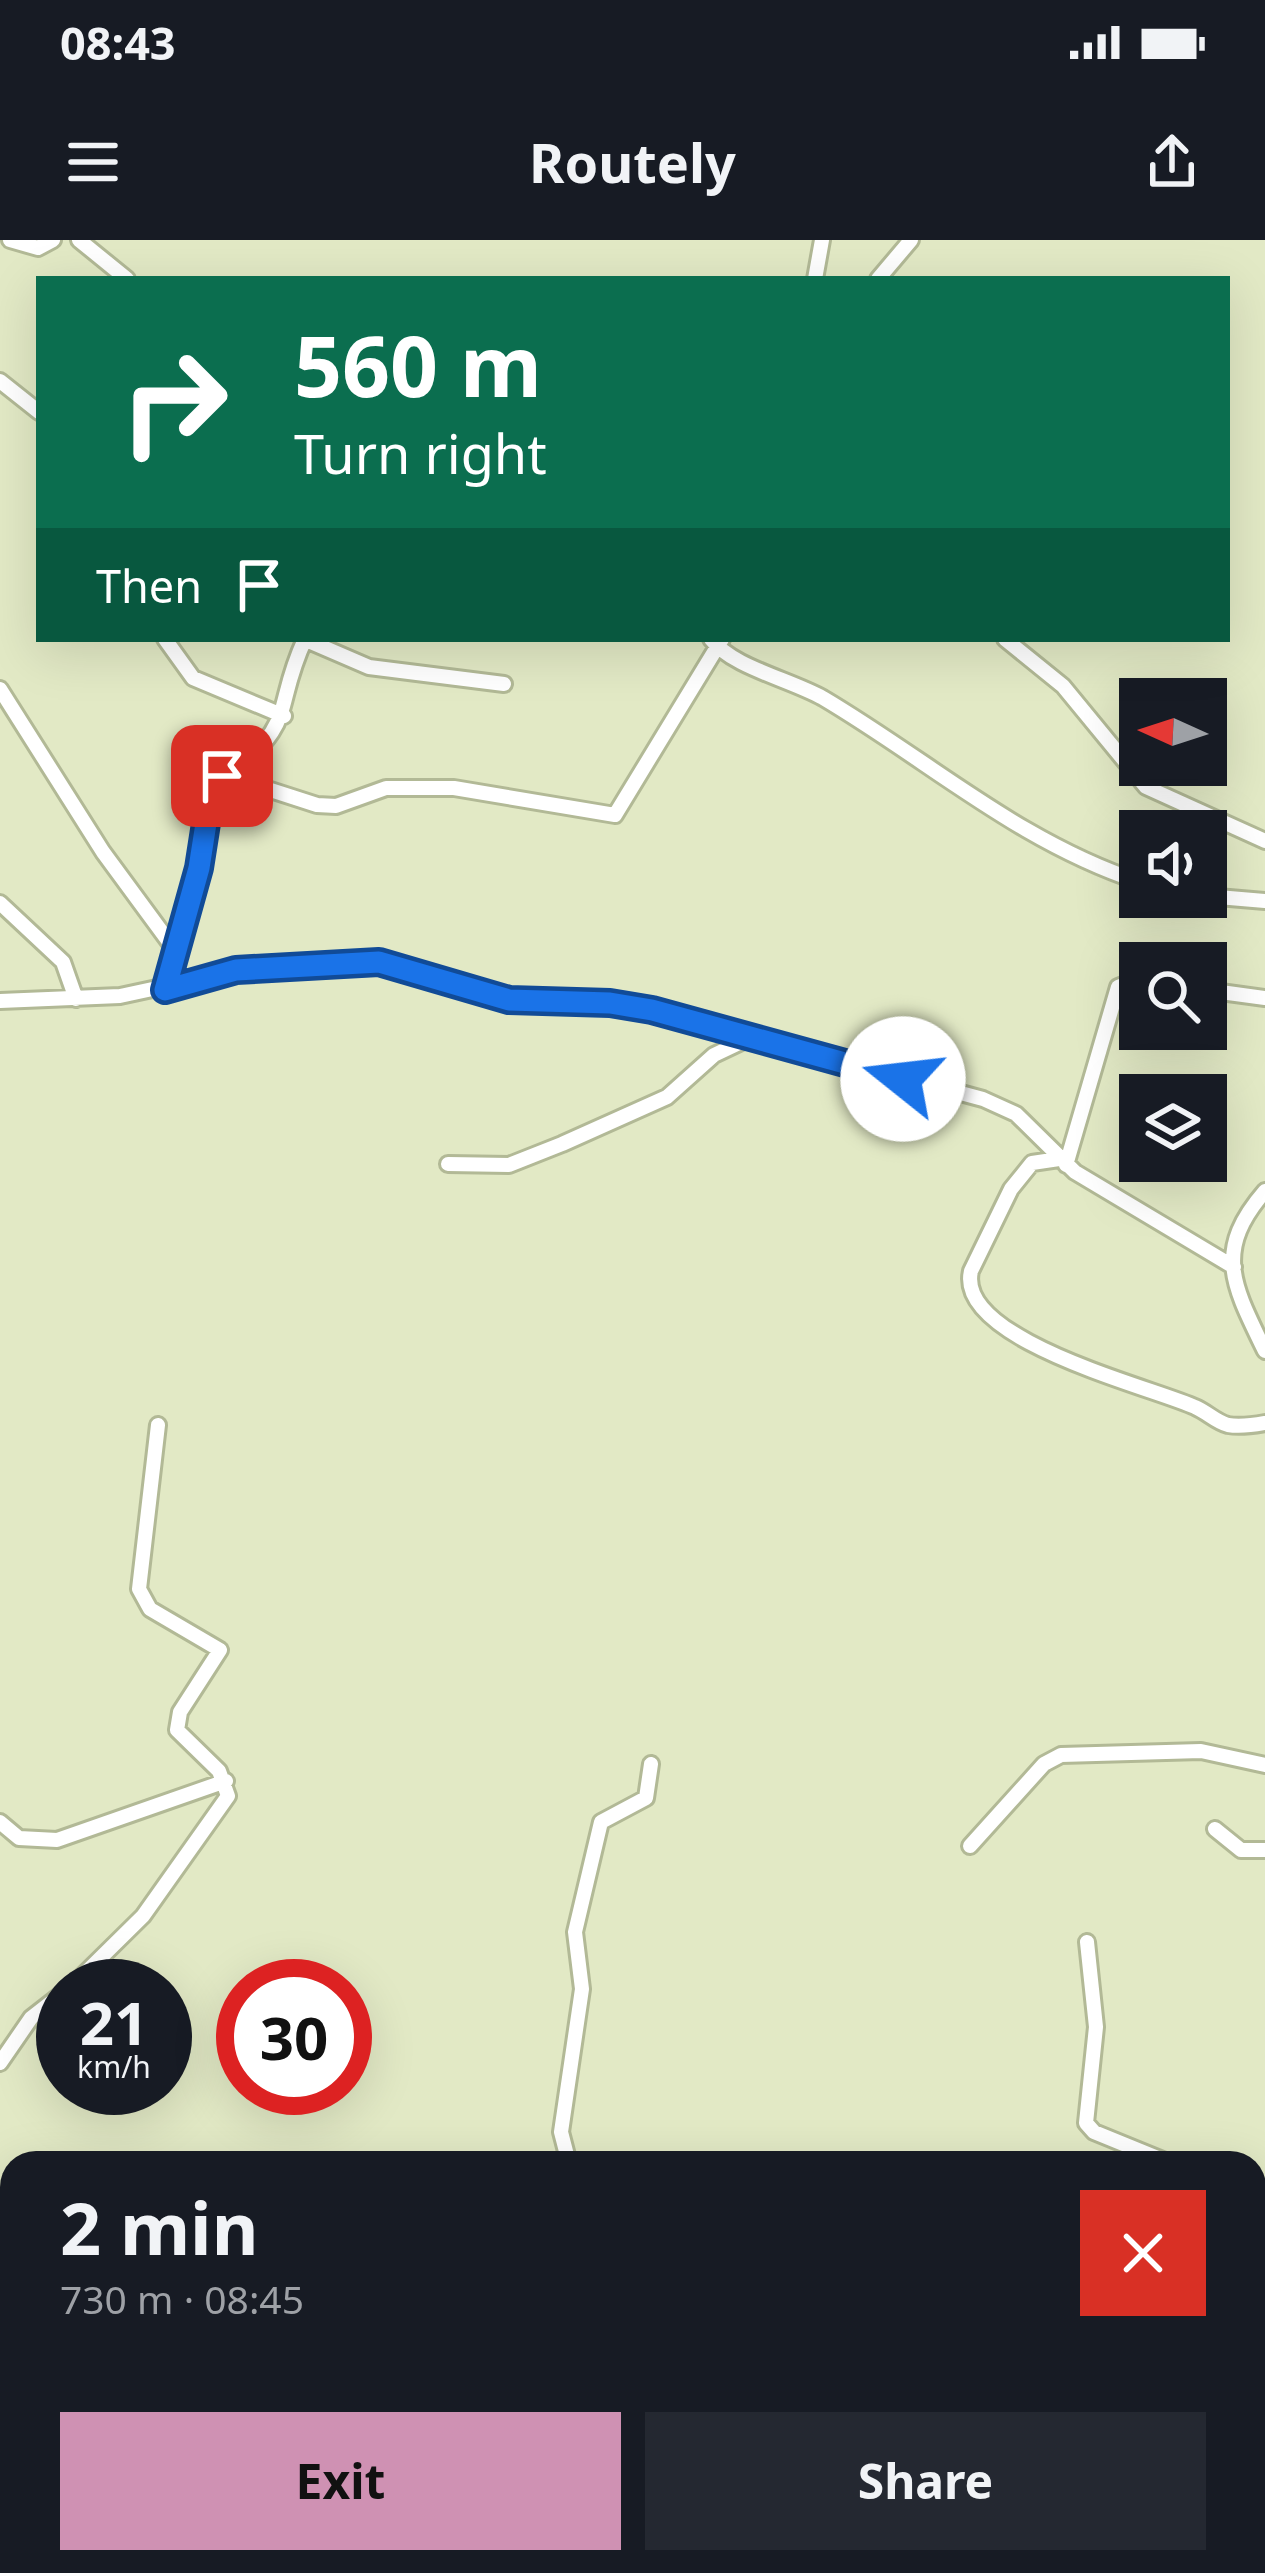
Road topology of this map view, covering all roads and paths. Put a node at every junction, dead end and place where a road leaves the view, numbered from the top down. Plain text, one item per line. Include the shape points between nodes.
1 (10, 240) edge
2 (53, 240) edge
3 (79, 240) edge
4 (822, 240) edge
5 (911, 240) edge
6 (123, 276) edge
7 (816, 276) edge
8 (881, 276) edge
9 (0, 381) edge
10 (36, 410) edge
11 (167, 642) edge
12 (303, 642) edge
13 (311, 642) edge
14 (717, 642) edge
15 (1009, 642) edge
16 (505, 683) dead end
17 (0, 688) edge
18 (284, 716) junction
19 (226, 776) junction
20 (1265, 841) edge
21 (1119, 873) edge
22 (1227, 898) edge
23 (1265, 902) edge
24 (0, 904) edge
25 (175, 950) junction
26 (1119, 985) edge
27 (165, 990) junction
28 (1227, 993) edge
29 (1265, 998) edge
30 (76, 999) junction
31 (0, 1001) edge
32 (754, 1036) junction
33 (1062, 1162) junction
34 (448, 1164) dead end
35 (1265, 1191) edge
36 (1234, 1267) junction
37 (1265, 1351) edge
38 (1265, 1424) edge
39 (158, 1425) dead end
40 (651, 1764) dead end
41 (1265, 1765) edge
42 (226, 1781) junction
43 (0, 1822) edge
44 (1215, 1829) dead end
45 (970, 1846) dead end
46 (1265, 1850) edge
47 (1088, 1942) dead end
48 (99, 1959) edge
49 (36, 2014) edge
50 (0, 2063) edge
51 (566, 2151) edge
52 (1141, 2151) edge

1 - 2 street via 38,248
3 - 6 street
4 - 7 street
5 - 8 street
9 - 10 street
11 - 18 street via 193,678
12 - 18 street
13 - 16 street via 369,667
14 - 19 street via 615,815 454,788 386,788 316,806
14 - 21 street via 852,716 1020,830
15 - 20 street via 1063,686 1146,787
17 - 25 street
18 - 19 street via 265,745
19 - 25 street via 212,785
22 - 23 street
24 - 30 street via 63,962
25 - 27 street
26 - 33 street
27 - 30 street
27 - 32 street via 236,970 379,962 509,1000 610,1003
28 - 29 street
30 - 31 street
32 - 33 street via 983,1099 1026,1122
32 - 34 street via 715,1054 667,1096 562,1144 509,1165
33 - 36 street
33 - 38 street via 1032,1163 1011,1189 971,1271 977,1300 1051,1358 1224,1424
35 - 36 street via 1234,1231
36 - 37 street
39 - 42 street via 139,1589 149,1609 220,1650 177,1730
40 - 51 street via 646,1798 601,1822 591,1851 575,1932 582,1989 561,2132
41 - 45 street via 1201,1750 1061,1755
42 - 43 street via 57,1840 19,1838
42 - 48 street via 224,1807 143,1916
44 - 46 street via 1239,1850
47 - 52 street via 1096,2027 1086,2123
49 - 50 street

